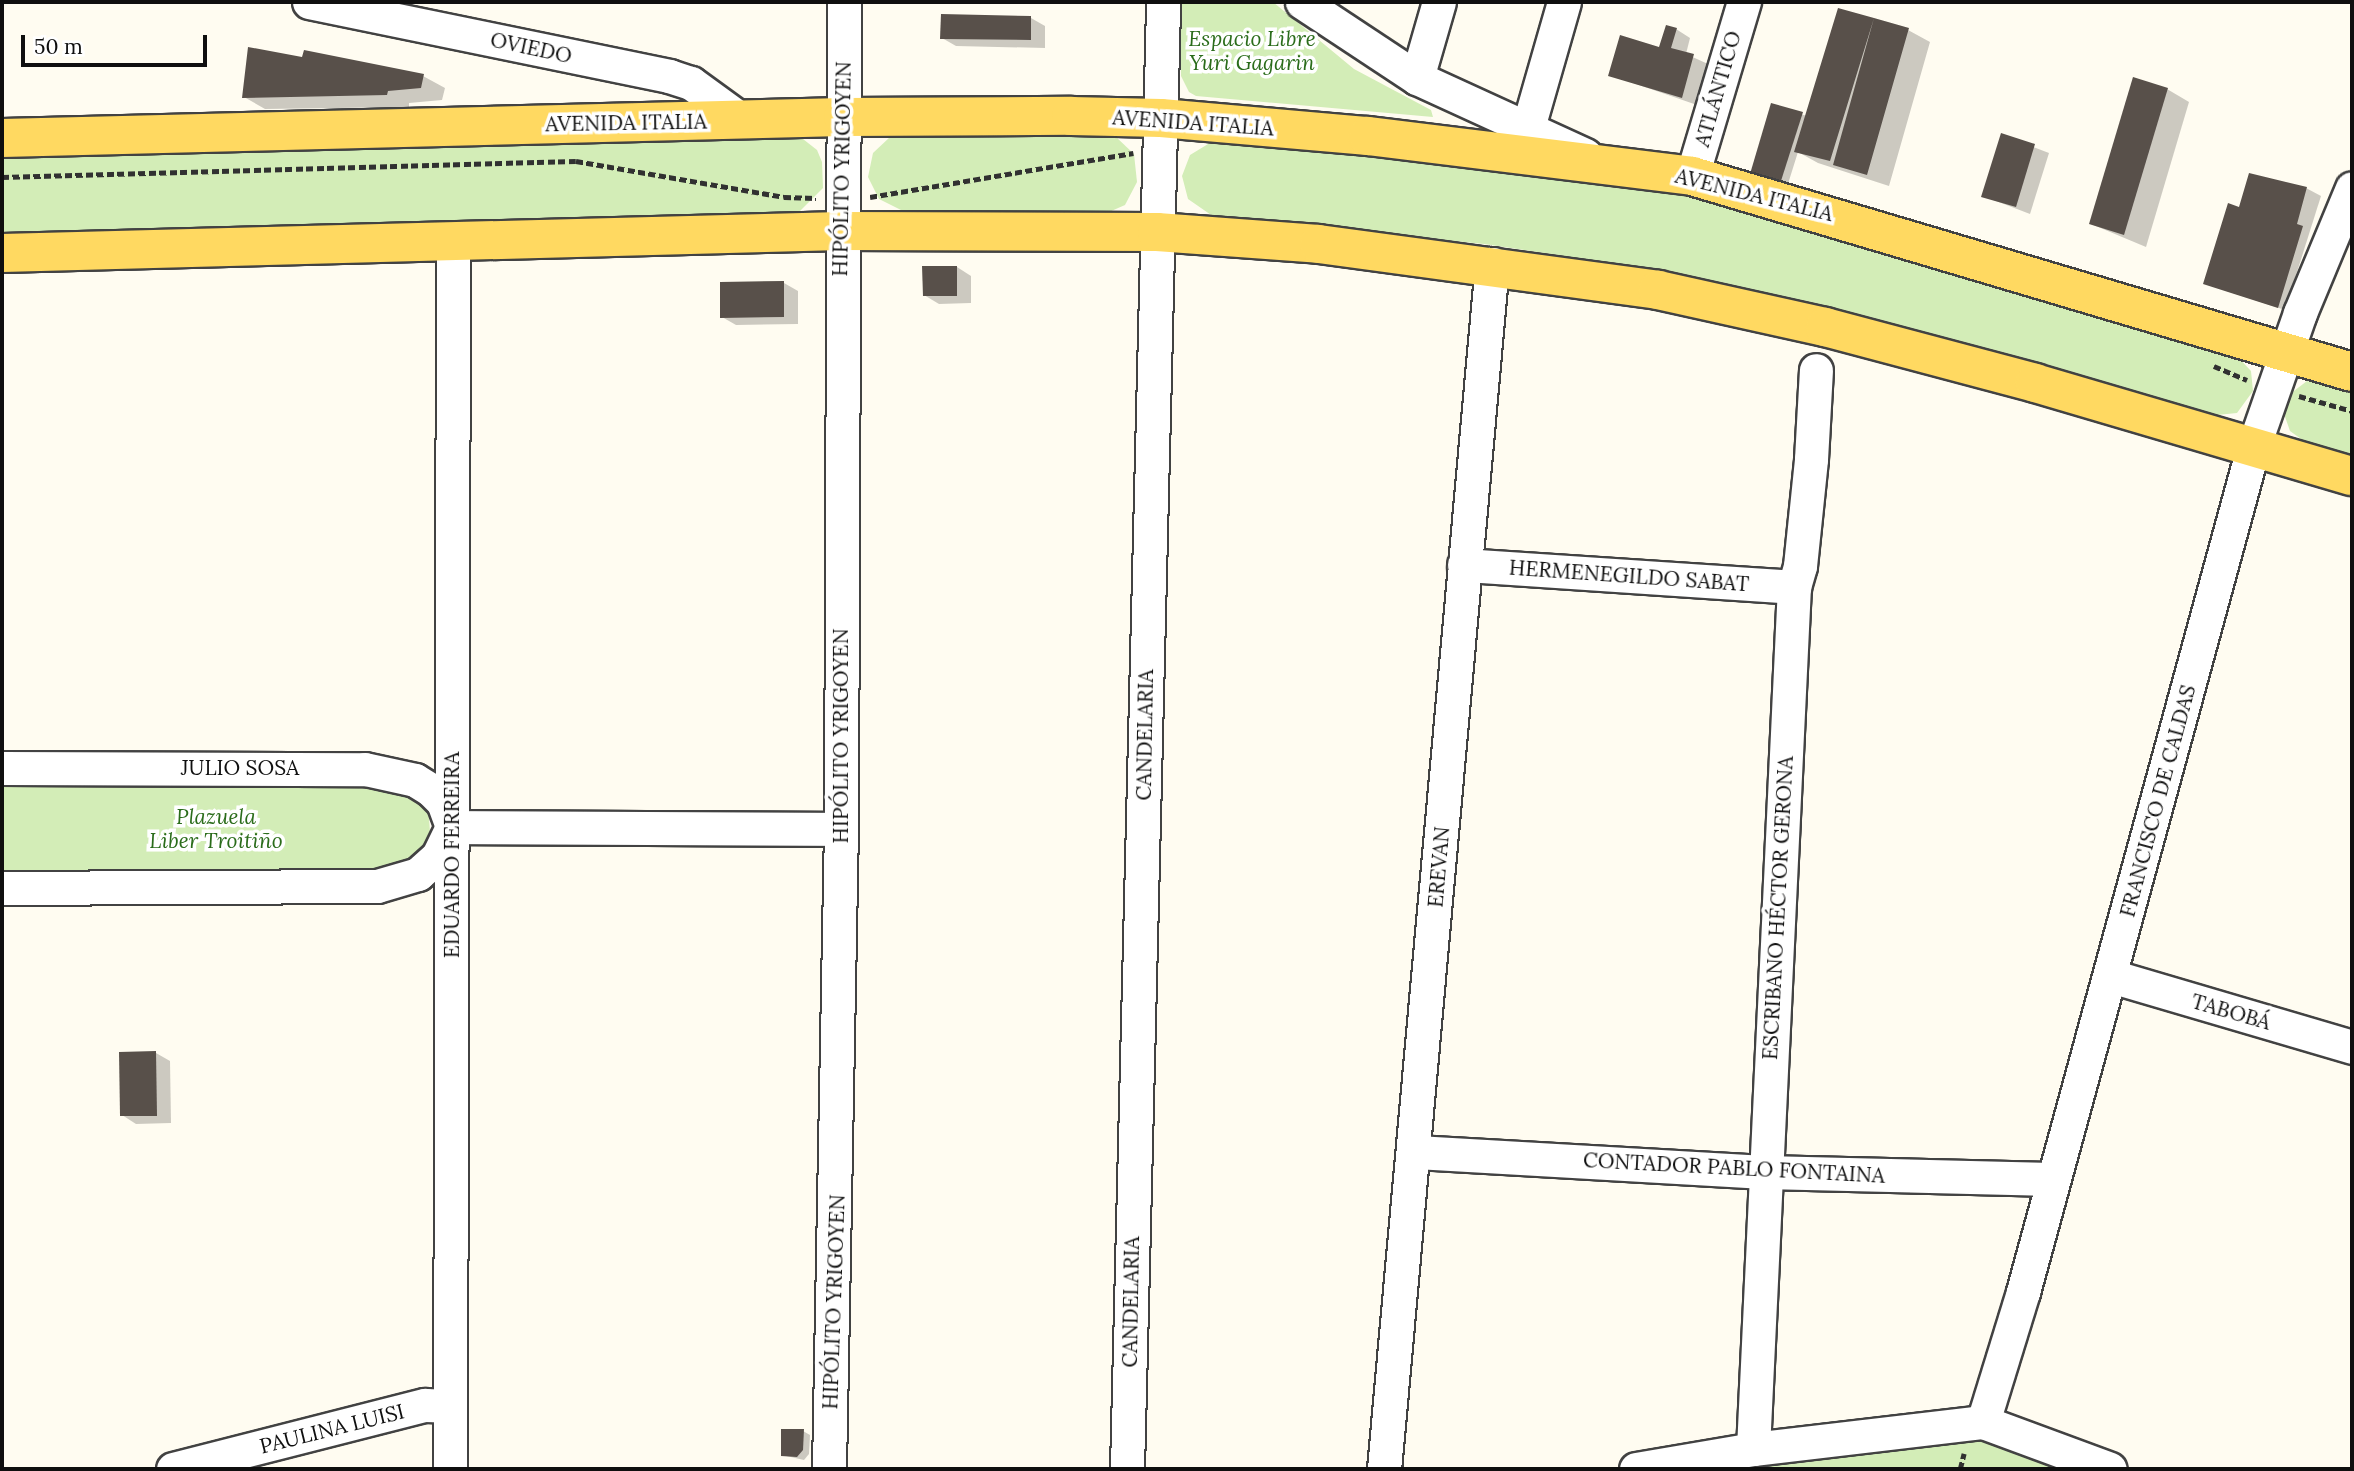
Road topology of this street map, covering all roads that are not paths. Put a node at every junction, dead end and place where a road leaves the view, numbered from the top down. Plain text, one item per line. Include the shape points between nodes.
1 (309, 2) edge
2 (844, 2) edge
3 (1163, 2) edge
4 (1302, 2) edge
5 (1439, 2) edge
6 (1564, 2) edge
7 (1744, 2) edge
8 (1417, 78) junction
9 (843, 117) junction
10 (1161, 118) junction
11 (742, 120) junction
12 (1527, 131) junction
13 (2, 138) edge
14 (1606, 164) junction
15 (1692, 176) junction
16 (2352, 188) edge
17 (841, 232) junction
18 (1157, 232) junction
19 (453, 240) junction
20 (2, 253) edge
21 (1492, 264) junction
22 (2286, 353) junction
23 (1816, 369) dead end
24 (2352, 372) edge
25 (2253, 448) junction
26 (2352, 475) edge
27 (1464, 565) junction
28 (1794, 587) junction
29 (2, 768) edge
30 (452, 827) junction
31 (841, 829) junction
32 (2, 888) edge
33 (2110, 976) junction
34 (2352, 1048) edge
35 (1416, 1152) junction
36 (1765, 1171) junction
37 (2052, 1179) junction
38 (450, 1406) junction
39 (1983, 1422) junction
40 (1753, 1449) junction
41 (173, 1469) edge
42 (450, 1469) edge
43 (829, 1469) edge
44 (1127, 1469) edge
45 (1384, 1469) edge
46 (1636, 1469) edge
47 (2110, 1469) edge

1 - 11 street, OVIEDO via 669,76 691,83
2 - 9 street, HIPÓLITO YRIGOYEN
3 - 10 street, CANDELARIA
4 - 8 street
5 - 8 street
6 - 12 street
7 - 15 street, ATLÁNTICO
8 - 12 street
9 - 10 main road, AVENIDA ITALIA
9 - 11 main road, AVENIDA ITALIA
9 - 17 street, HIPÓLITO YRIGOYEN
10 - 14 main road, AVENIDA ITALIA
10 - 18 street, CANDELARIA
11 - 13 main road, AVENIDA ITALIA
12 - 14 street
14 - 15 main road, AVENIDA ITALIA
15 - 22 main road, AVENIDA ITALIA
16 - 22 street, FRANCISCO DE CALDAS
17 - 18 main road
17 - 19 main road
17 - 31 street, HIPÓLITO YRIGOYEN
18 - 21 main road
18 - 44 street, CANDELARIA
19 - 20 main road
19 - 30 street, EDUARDO FERREIRA
21 - 25 main road via 1658,290 1825,327
21 - 27 street, EREVAN
22 - 24 main road, AVENIDA ITALIA
22 - 25 street, FRANCISCO DE CALDAS
23 - 28 street, ESCRIBANO HÉCTOR GERONA via 1811,459
25 - 26 main road
25 - 33 street, FRANCISCO DE CALDAS
27 - 28 street, HERMENEGILDO SABAT
27 - 35 street, EREVAN
28 - 36 street, ESCRIBANO HÉCTOR GERONA
29 - 30 street, JULIO SOSA via 365,768 415,780 431,790 443,802
30 - 31 street
30 - 32 street via 438,856 418,874 377,886
30 - 38 street, EDUARDO FERREIRA
31 - 43 street, HIPÓLITO YRIGOYEN
33 - 34 street, TABOBÁ
33 - 37 street, FRANCISCO DE CALDAS
35 - 36 street, CONTADOR PABLO FONTAINA
35 - 45 street, EREVAN
36 - 37 street, CONTADOR PABLO FONTAINA
36 - 40 street, ESCRIBANO HÉCTOR GERONA
37 - 39 street, FRANCISCO DE CALDAS
38 - 41 street, PAULINA LUISI via 425,1405
38 - 42 street, EDUARDO FERREIRA
39 - 40 street
39 - 47 street
40 - 46 street

